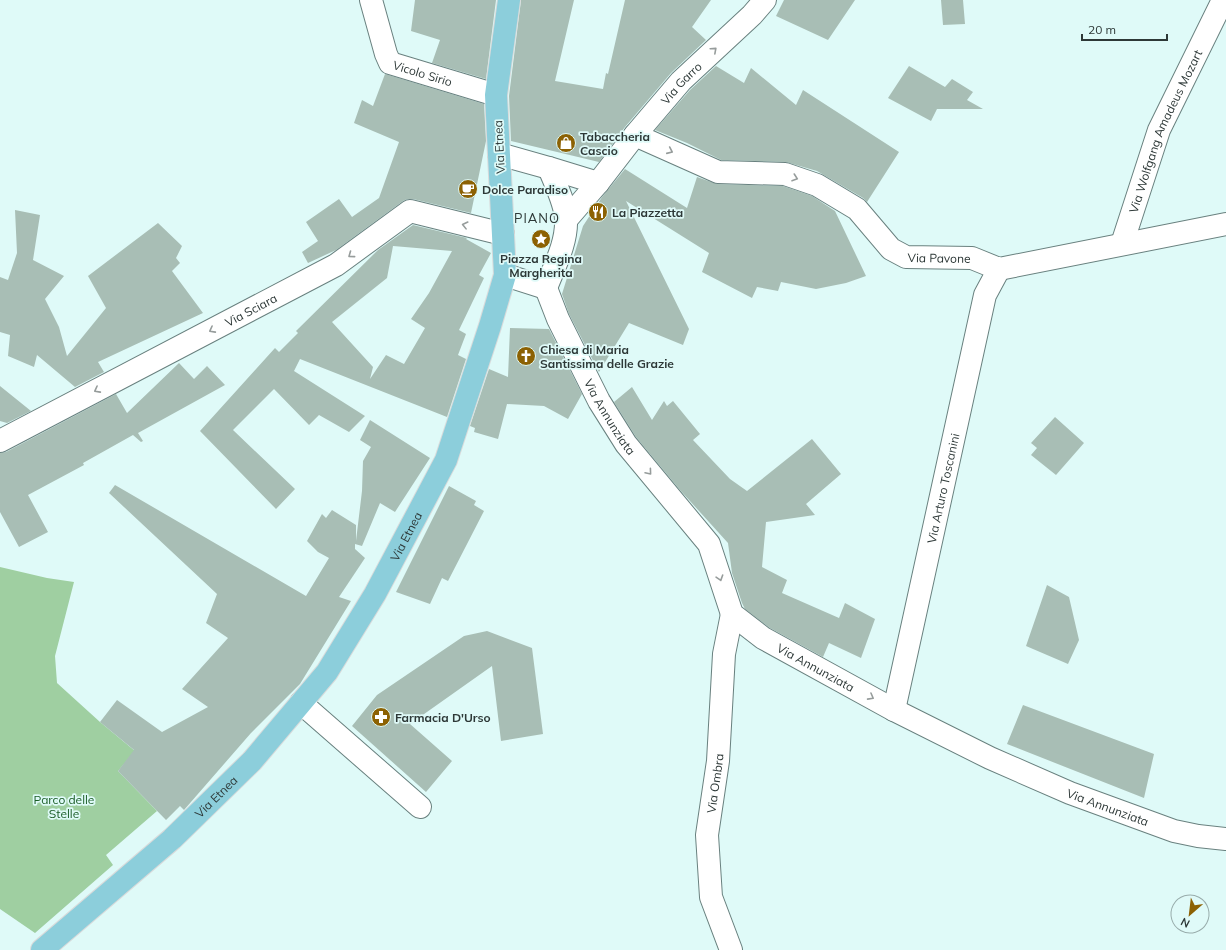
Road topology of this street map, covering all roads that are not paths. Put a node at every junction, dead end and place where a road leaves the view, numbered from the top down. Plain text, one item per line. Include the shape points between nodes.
1 (371, 0) edge
2 (509, 0) edge
3 (765, 0) edge
4 (1223, 0) edge
5 (496, 95) junction
6 (635, 135) junction
7 (499, 154) junction
8 (549, 168) junction
9 (601, 178) junction
10 (566, 220) junction
11 (1226, 224) edge
12 (503, 234) junction
13 (1122, 244) junction
14 (999, 269) junction
15 (505, 275) junction
16 (546, 288) junction
17 (0, 441) edge
18 (732, 614) junction
19 (301, 703) junction
20 (894, 710) junction
21 (420, 807) dead end
22 (1226, 839) edge
23 (49, 946) edge
24 (731, 950) edge

1 - 5 street, Vicolo Sirio via 390,63
2 - 5 main road, Via Etnea
6 -> 3 street, Via Garro via 681,81
4 - 13 street, Via Wolfgang Amadeus Mozart via 1159,130
5 - 7 main road, Via Etnea
6 - 9 street, Via Garro
6 -> 14 street, Via Pavone via 718,172 786,174 817,185 856,209 891,249 906,257 972,258
7 - 8 street
7 - 12 main road, Via Etnea
8 - 9 street
8 - 10 street via 560,195
9 - 10 street, Via Garro
10 - 16 street via 563,244
11 - 13 street
12 - 15 main road, Via Etnea
12 -> 17 street, Via Sciara via 410,211 336,265
13 - 14 street
14 - 20 street, Via Arturo Toscanini via 985,296
15 - 16 street
15 - 19 main road, Via Etnea via 446,460 375,594 327,672
16 -> 18 street, Via Annunziata via 558,319 599,401 626,444 709,544
18 -> 20 street, Via Annunziata via 763,638
18 - 24 street, Via Ombra via 724,654 718,761 707,835 711,897
19 - 21 street
19 - 23 main road, Via Etnea via 252,761 172,839
20 - 22 street, Via Annunziata via 990,758 1070,793 1174,832

